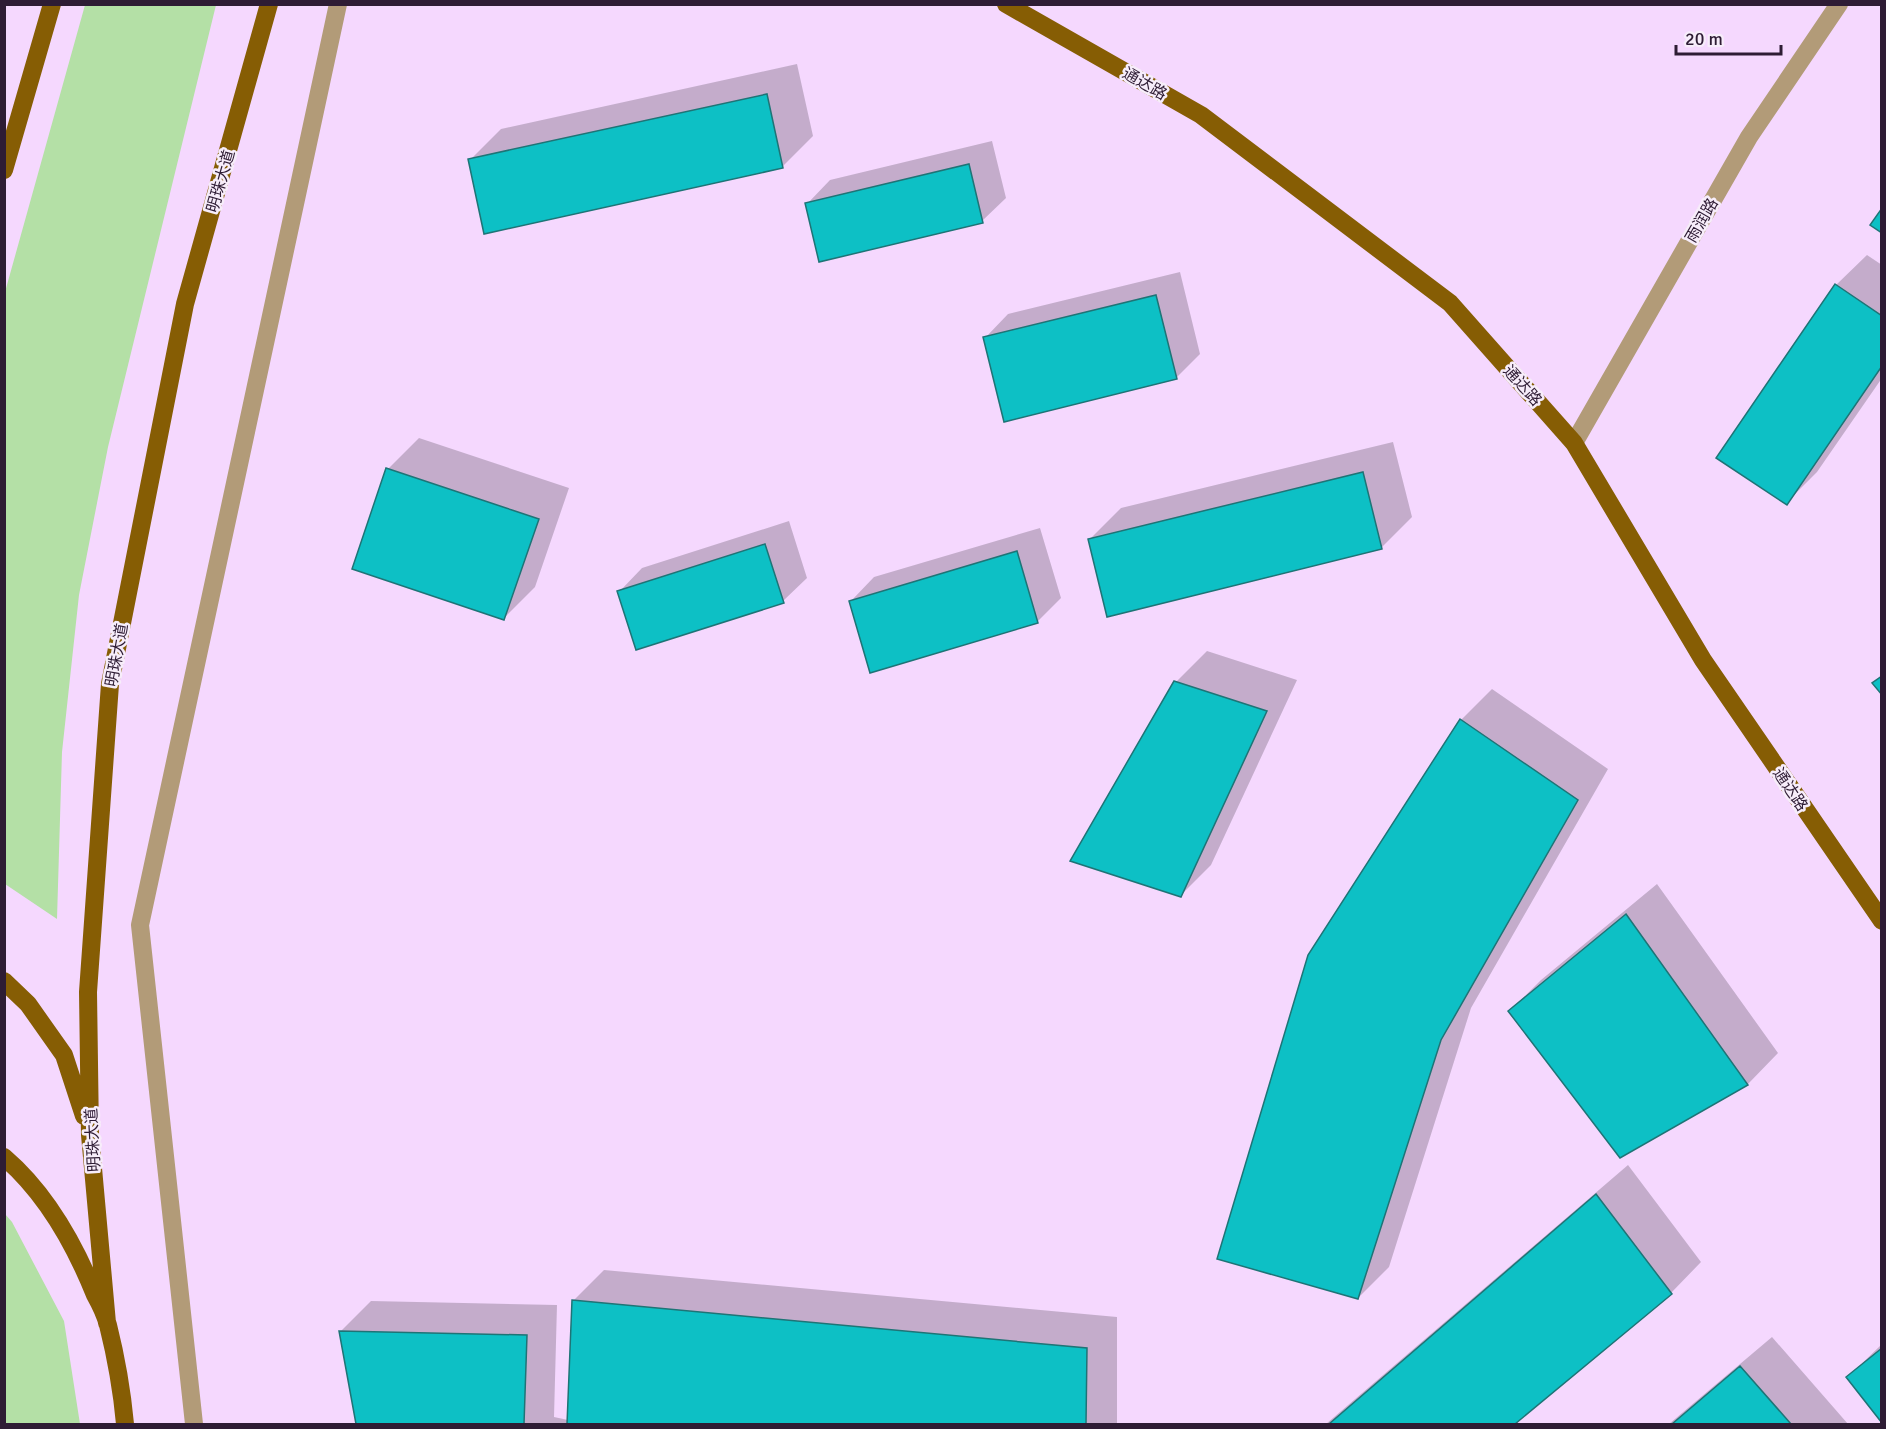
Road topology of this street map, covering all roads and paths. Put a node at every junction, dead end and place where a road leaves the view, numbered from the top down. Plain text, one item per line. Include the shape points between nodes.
1 (52, 4) edge
2 (269, 4) edge
3 (338, 4) edge
4 (1006, 4) edge
5 (1839, 4) edge
6 (4, 170) edge
7 (1574, 443) junction
8 (1881, 921) edge
9 (4, 981) edge
10 (90, 1135) junction
11 (4, 1157) edge
12 (107, 1323) junction
13 (125, 1425) edge
14 (194, 1425) edge

1 - 6 main road
2 - 10 main road, 明珠大道 via 185,304 110,684 88,992
3 - 14 street via 140,925
4 - 7 main road, 通达路 via 1202,116 1450,303
5 - 7 street, 雨润路 via 1749,137
7 - 8 main road, 通达路 via 1703,660
9 - 10 main road via 28,1004 64,1055
10 - 12 main road, 明珠大道
11 - 12 main road via 48,1206 70,1241
12 - 13 main road

